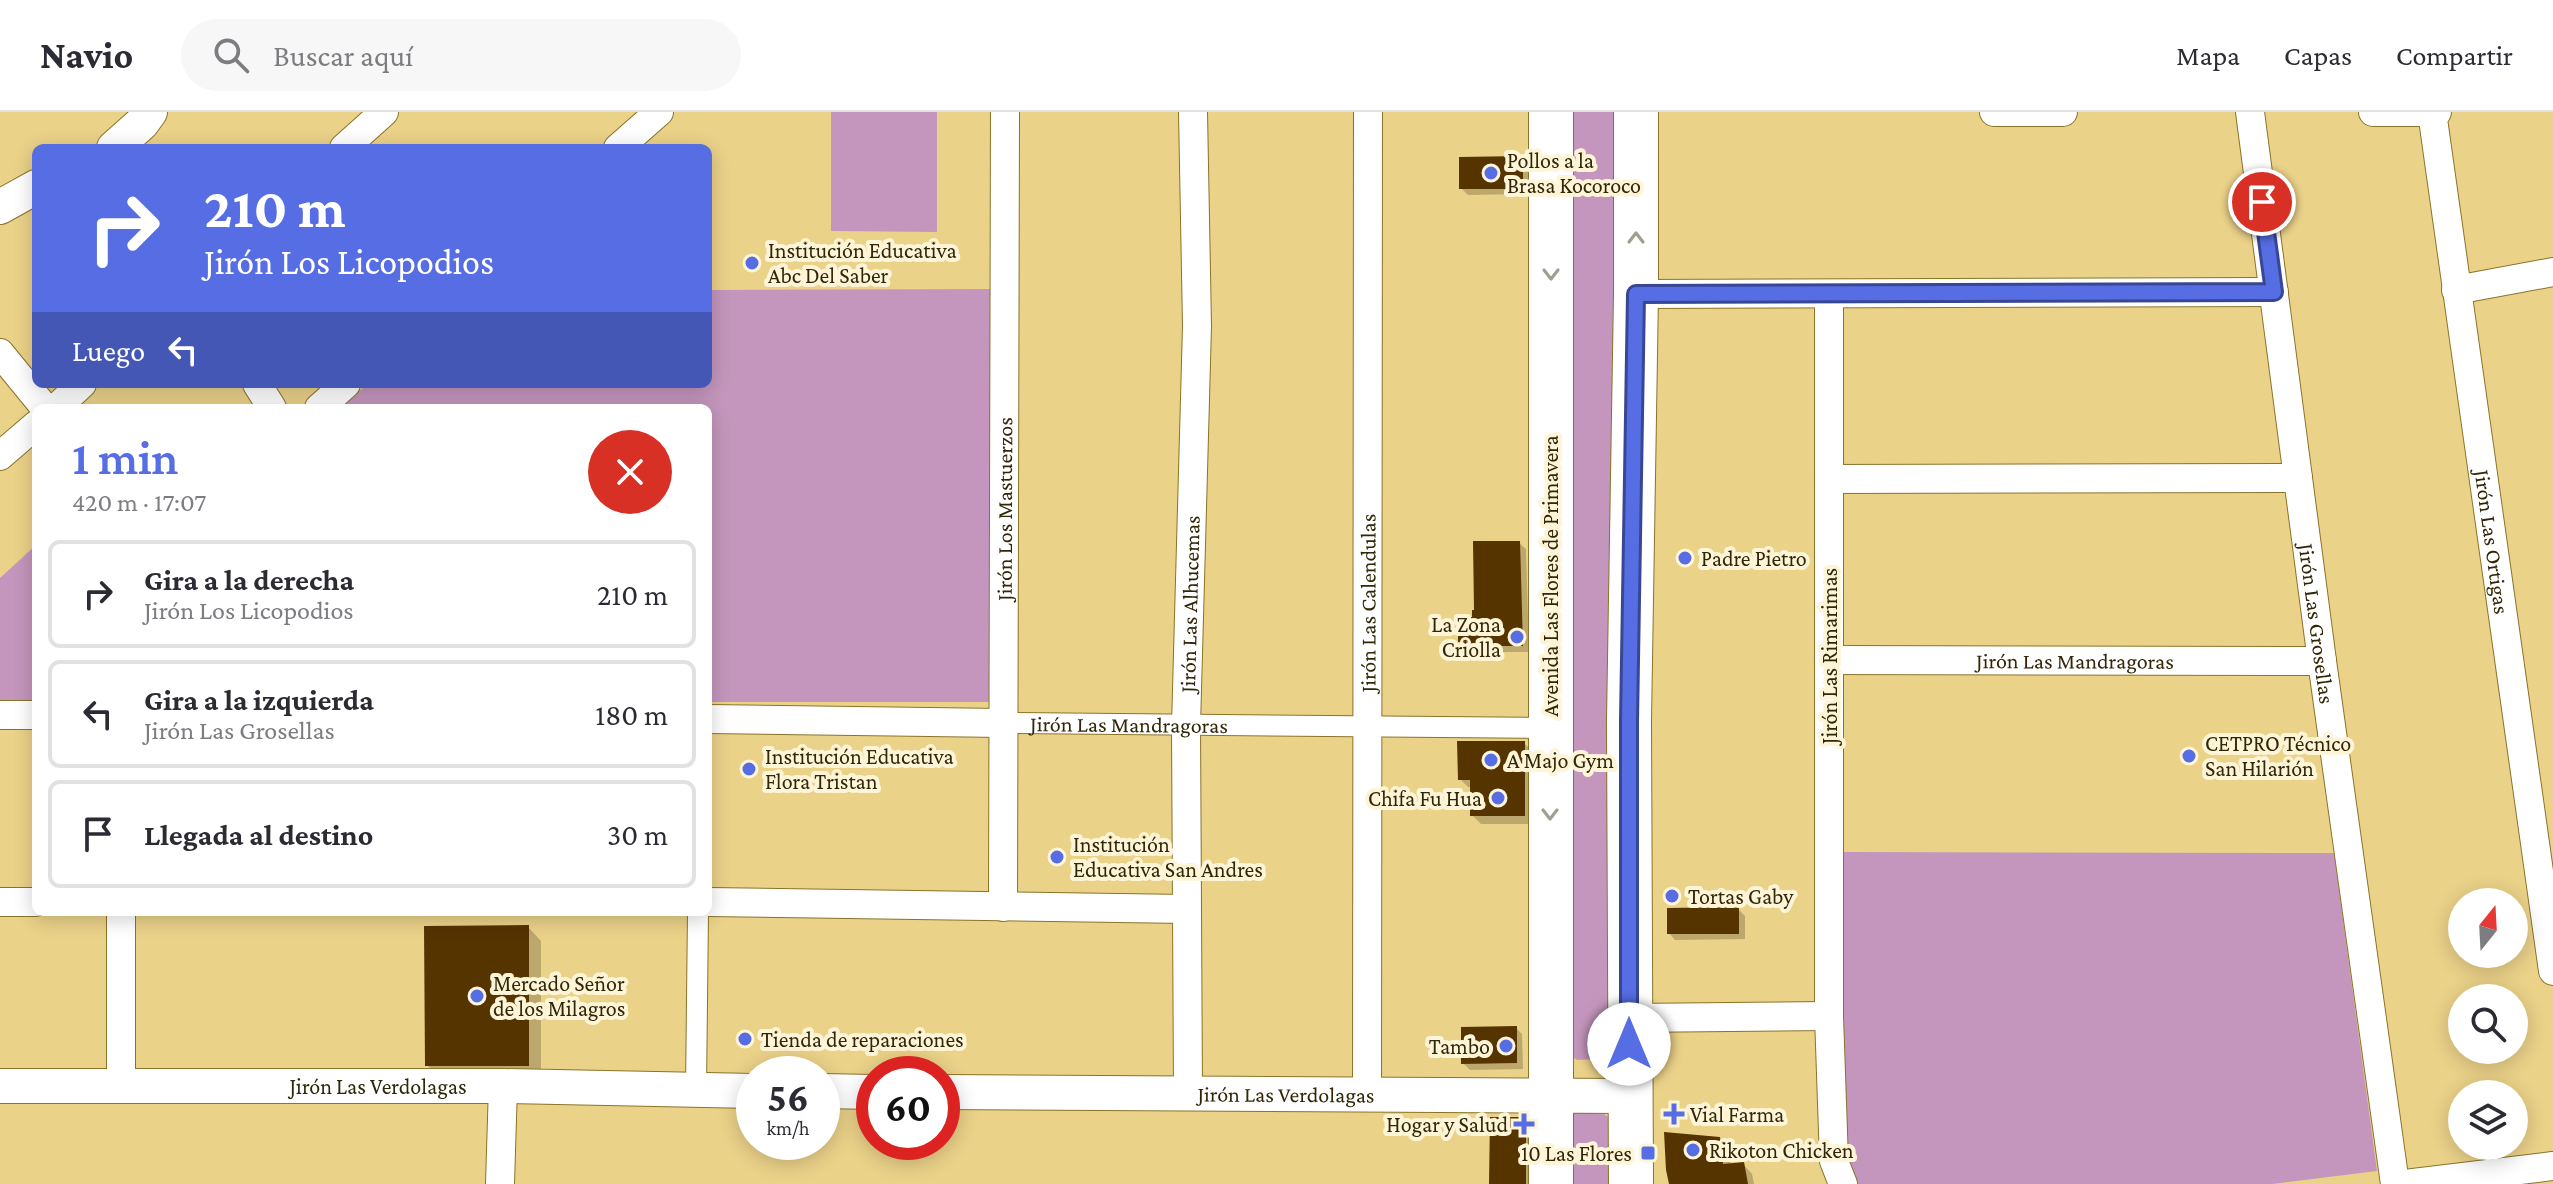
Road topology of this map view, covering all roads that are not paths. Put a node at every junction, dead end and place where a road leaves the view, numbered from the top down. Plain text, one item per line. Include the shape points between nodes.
1 (150, 112) edge
2 (384, 112) edge
3 (659, 112) edge
4 (1005, 112) edge
5 (1193, 112) edge
6 (1368, 112) edge
7 (1551, 112) edge
8 (1636, 112) edge
9 (1994, 112) edge
10 (2027, 112) edge
11 (2063, 112) edge
12 (2250, 112) edge
13 (2373, 112) edge
14 (2434, 112) edge
15 (118, 144) edge
16 (348, 144) edge
17 (623, 144) edge
18 (32, 189) edge
19 (0, 207) edge
20 (2553, 272) edge
21 (2456, 290) junction
22 (2274, 292) junction
23 (1636, 294) junction
24 (1829, 295) junction
25 (0, 353) edge
26 (78, 388) edge
27 (342, 388) edge
28 (42, 404) edge
29 (60, 404) edge
30 (324, 404) edge
31 (32, 428) edge
32 (0, 456) edge
33 (2298, 478) junction
34 (1829, 479) junction
35 (1829, 660) junction
36 (2322, 661) junction
37 (0, 715) edge
38 (32, 715) edge
39 (712, 719) edge
40 (1003, 723) junction
41 (1186, 726) junction
42 (1367, 727) junction
43 (1550, 728) junction
44 (0, 902) edge
45 (32, 902) edge
46 (712, 902) edge
47 (1003, 907) junction
48 (1187, 909) junction
49 (121, 916) edge
50 (698, 916) edge
51 (2553, 971) edge
52 (1829, 1016) junction
53 (1629, 1018) junction
54 (0, 1086) edge
55 (121, 1086) junction
56 (503, 1086) junction
57 (696, 1090) junction
58 (736, 1091) edge
59 (960, 1092) edge
60 (1188, 1094) junction
61 (1367, 1095) junction
62 (1551, 1096) junction
63 (1629, 1096) junction
64 (2553, 1166) edge
65 (500, 1184) edge
66 (1551, 1184) edge
67 (1631, 1184) edge
68 (1843, 1184) edge
69 (2395, 1184) edge
70 (2405, 1184) edge

1 - 15 street
2 - 16 street
3 - 17 street
4 - 40 street, Jirón Los Mastuerzos
5 - 41 street, Jirón Las Alhucemas via 1197,326
6 - 42 street, Jirón Las Calendulas
7 -> 43 main road, Avenida Las Flores de Primavera
23 -> 8 main road
9 - 10 street
10 - 11 street
12 - 22 street, Jirón Las Grosellas
13 - 14 street
14 - 21 street, Jirón Las Ortigas
18 - 19 street
20 - 21 street
21 - 51 street, Jirón Las Ortigas
22 - 24 street
22 - 33 street, Jirón Las Grosellas
23 - 24 street
23 - 53 main road
24 - 34 street, Jirón Las Rimarimas
25 - 28 street
26 - 29 street
27 - 30 street
31 - 32 street
33 - 34 street
33 - 36 street, Jirón Las Grosellas
34 - 35 street, Jirón Las Rimarimas
35 - 36 street, Jirón Las Mandragoras
35 - 52 street, Jirón Las Rimarimas
36 - 69 street, Jirón Las Grosellas
37 - 38 street
39 - 40 street, Jirón Las Mandragoras
40 - 41 street, Jirón Las Mandragoras
40 - 47 street, Jirón Los Mastuerzos
41 - 42 street, Jirón Las Mandragoras
41 - 48 street, Jirón Las Alhucemas
42 - 43 street, Jirón Las Mandragoras
42 - 61 street, Jirón Las Calendulas
43 -> 62 main road, Avenida Las Flores de Primavera
44 - 45 street
46 - 47 street
47 - 48 street
48 - 60 street, Jirón Las Alhucemas
49 - 55 street
50 - 57 street
52 - 53 street
52 - 68 street, Jirón Las Rimarimas via 1834,1161
53 - 63 main road
54 - 55 street, Jirón Las Verdolagas
55 - 56 street, Jirón Las Verdolagas
56 - 57 street, Jirón Las Verdolagas
56 - 65 street
57 - 58 street, Jirón Las Verdolagas
59 - 60 street, Jirón Las Verdolagas
60 - 61 street, Jirón Las Verdolagas
61 - 62 street, Jirón Las Verdolagas
62 - 63 street, Jirón Las Verdolagas
62 - 66 main road, Avenida Las Flores de Primavera
63 - 67 main road
64 - 70 street

